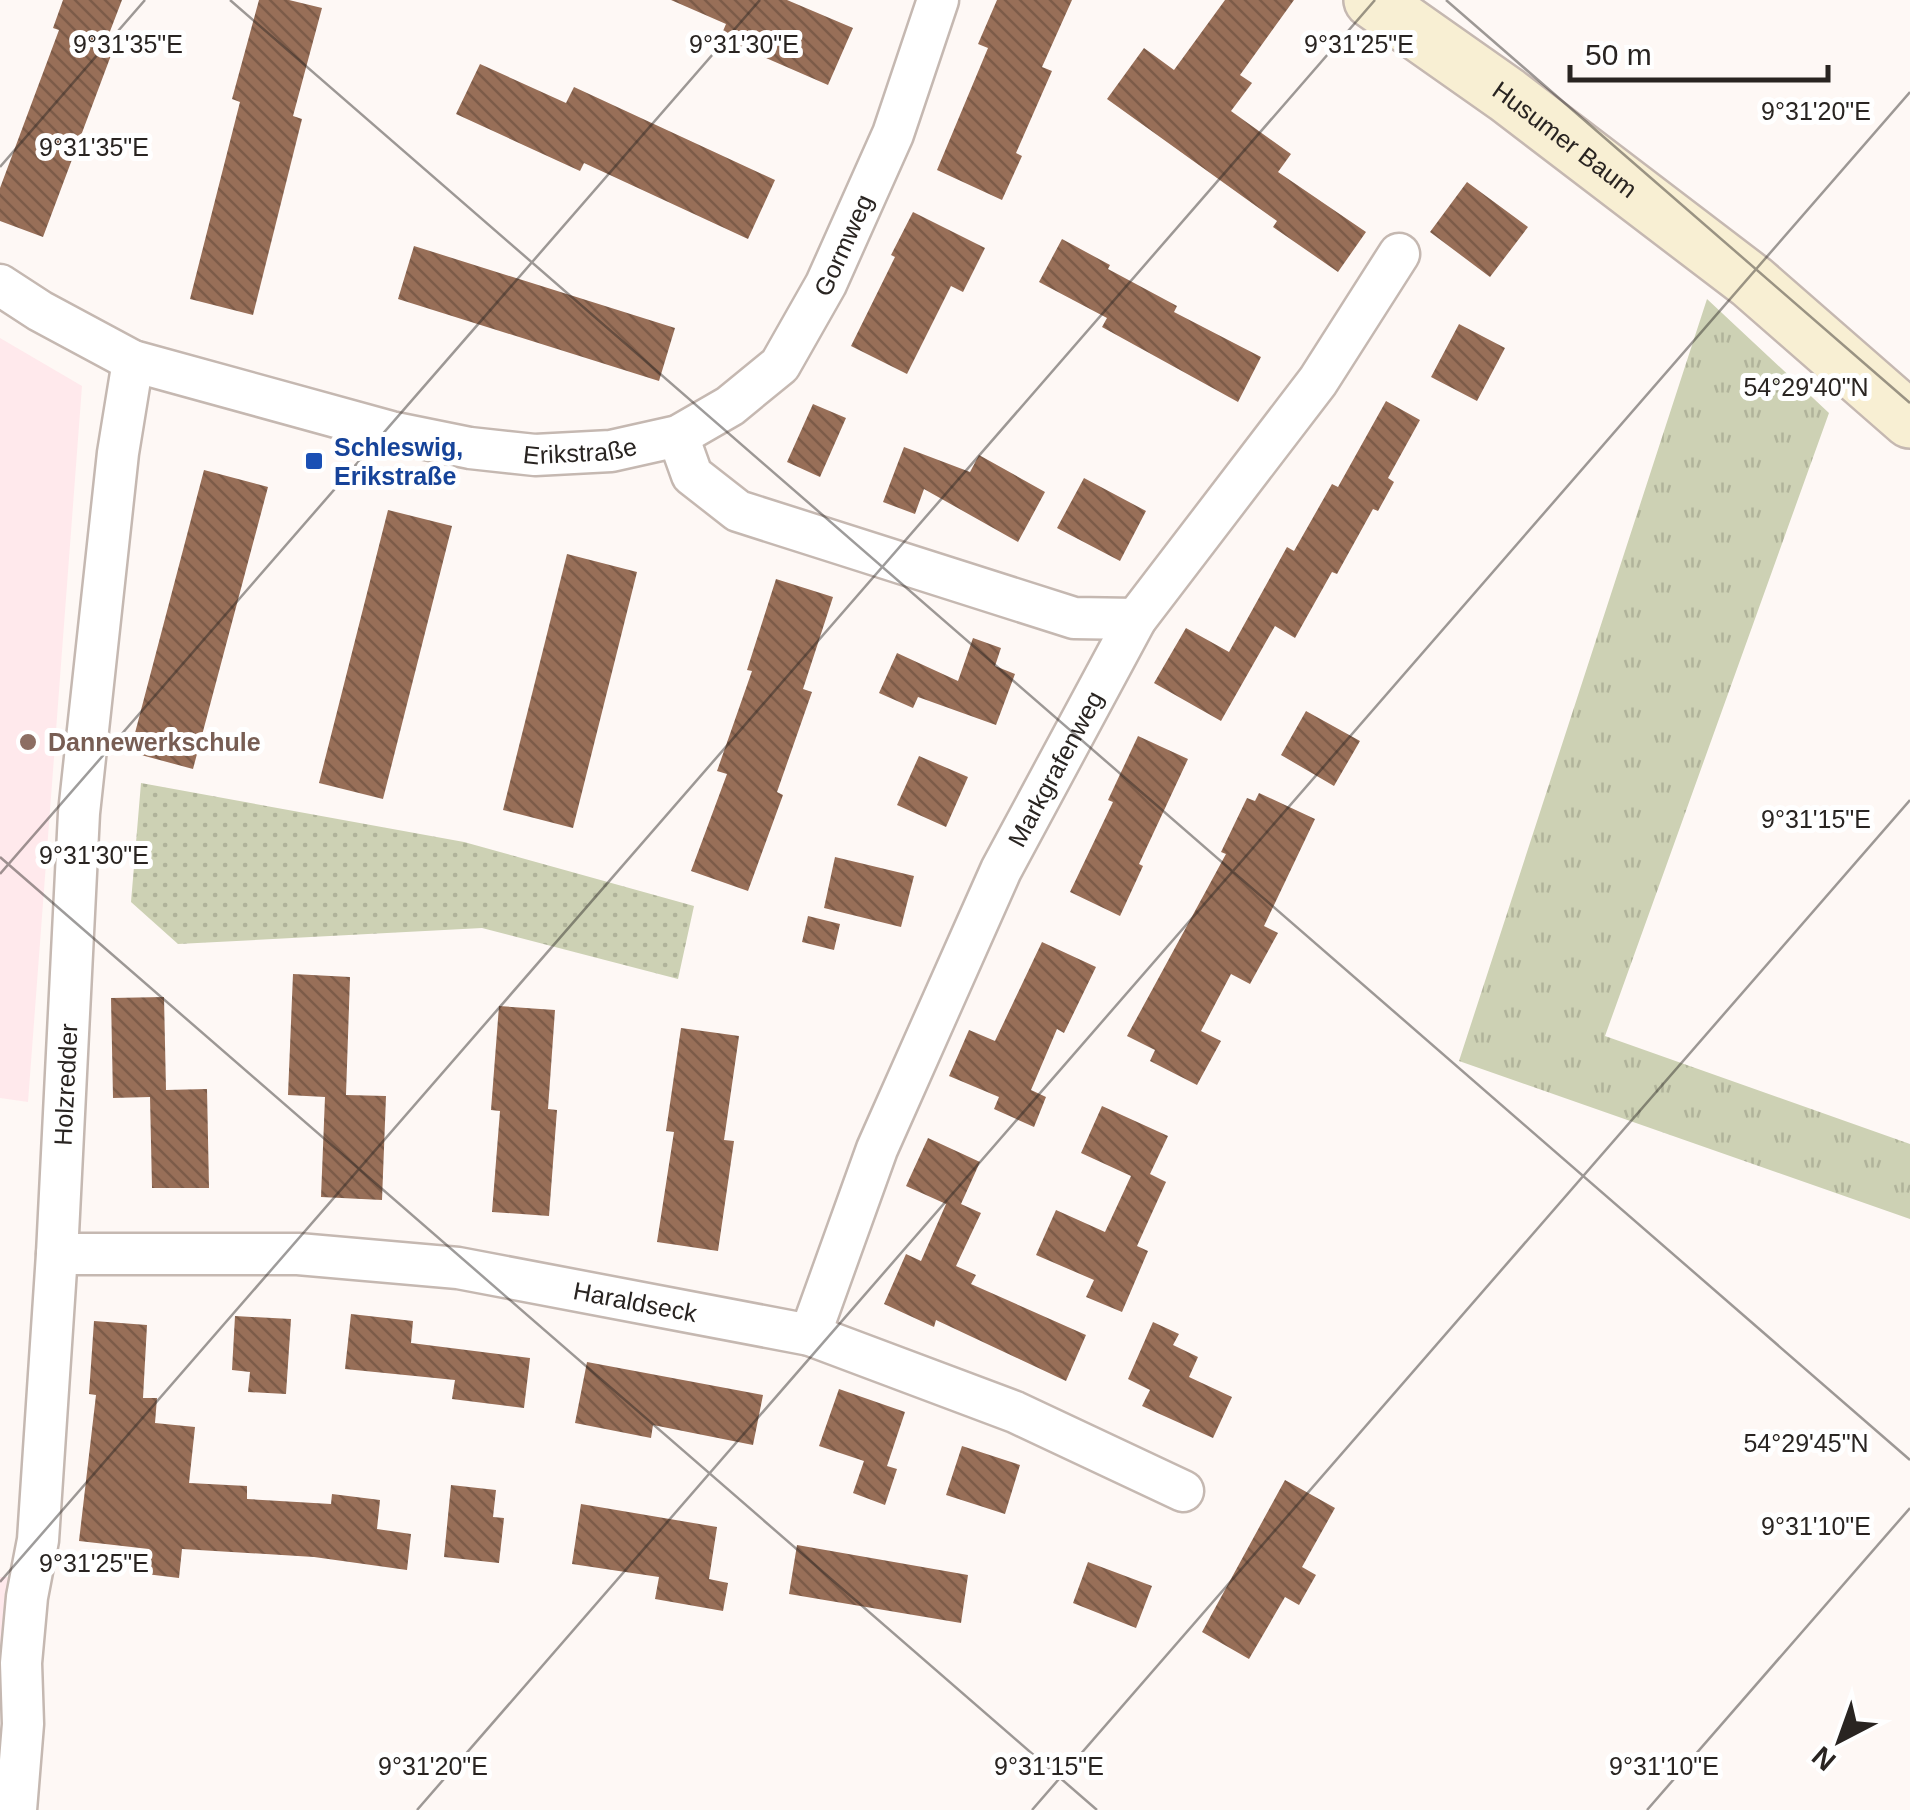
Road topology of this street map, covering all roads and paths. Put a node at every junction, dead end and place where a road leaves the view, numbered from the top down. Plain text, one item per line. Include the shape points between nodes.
1 (938, 0) edge
2 (1372, 0) edge
3 (1398, 254) dead end
4 (0, 286) edge
5 (133, 360) junction
6 (1910, 420) edge
7 (678, 436) junction
8 (1136, 619) junction
9 (57, 1254) junction
10 (810, 1335) junction
11 (1183, 1491) dead end
12 (16, 1810) edge

1 - 7 street, Gormweg via 893,134 826,284 780,365 730,406
2 - 6 street, Husumer Baum via 1752,282
3 - 8 street, Markgrafenweg via 1318,381
4 - 5 street, Erikstraße
5 - 7 street, Erikstraße via 299,409 470,448 535,455 611,451
5 - 9 street, Holzredder via 78,813
7 - 8 street via 692,475 738,511 1074,618
8 - 10 street, Markgrafenweg via 1001,870 877,1148
9 - 10 street, Haraldseck via 298,1254 458,1268
9 - 12 street, Holzredder via 38,1540 21,1663
10 - 11 street, Haraldseck via 1016,1412

